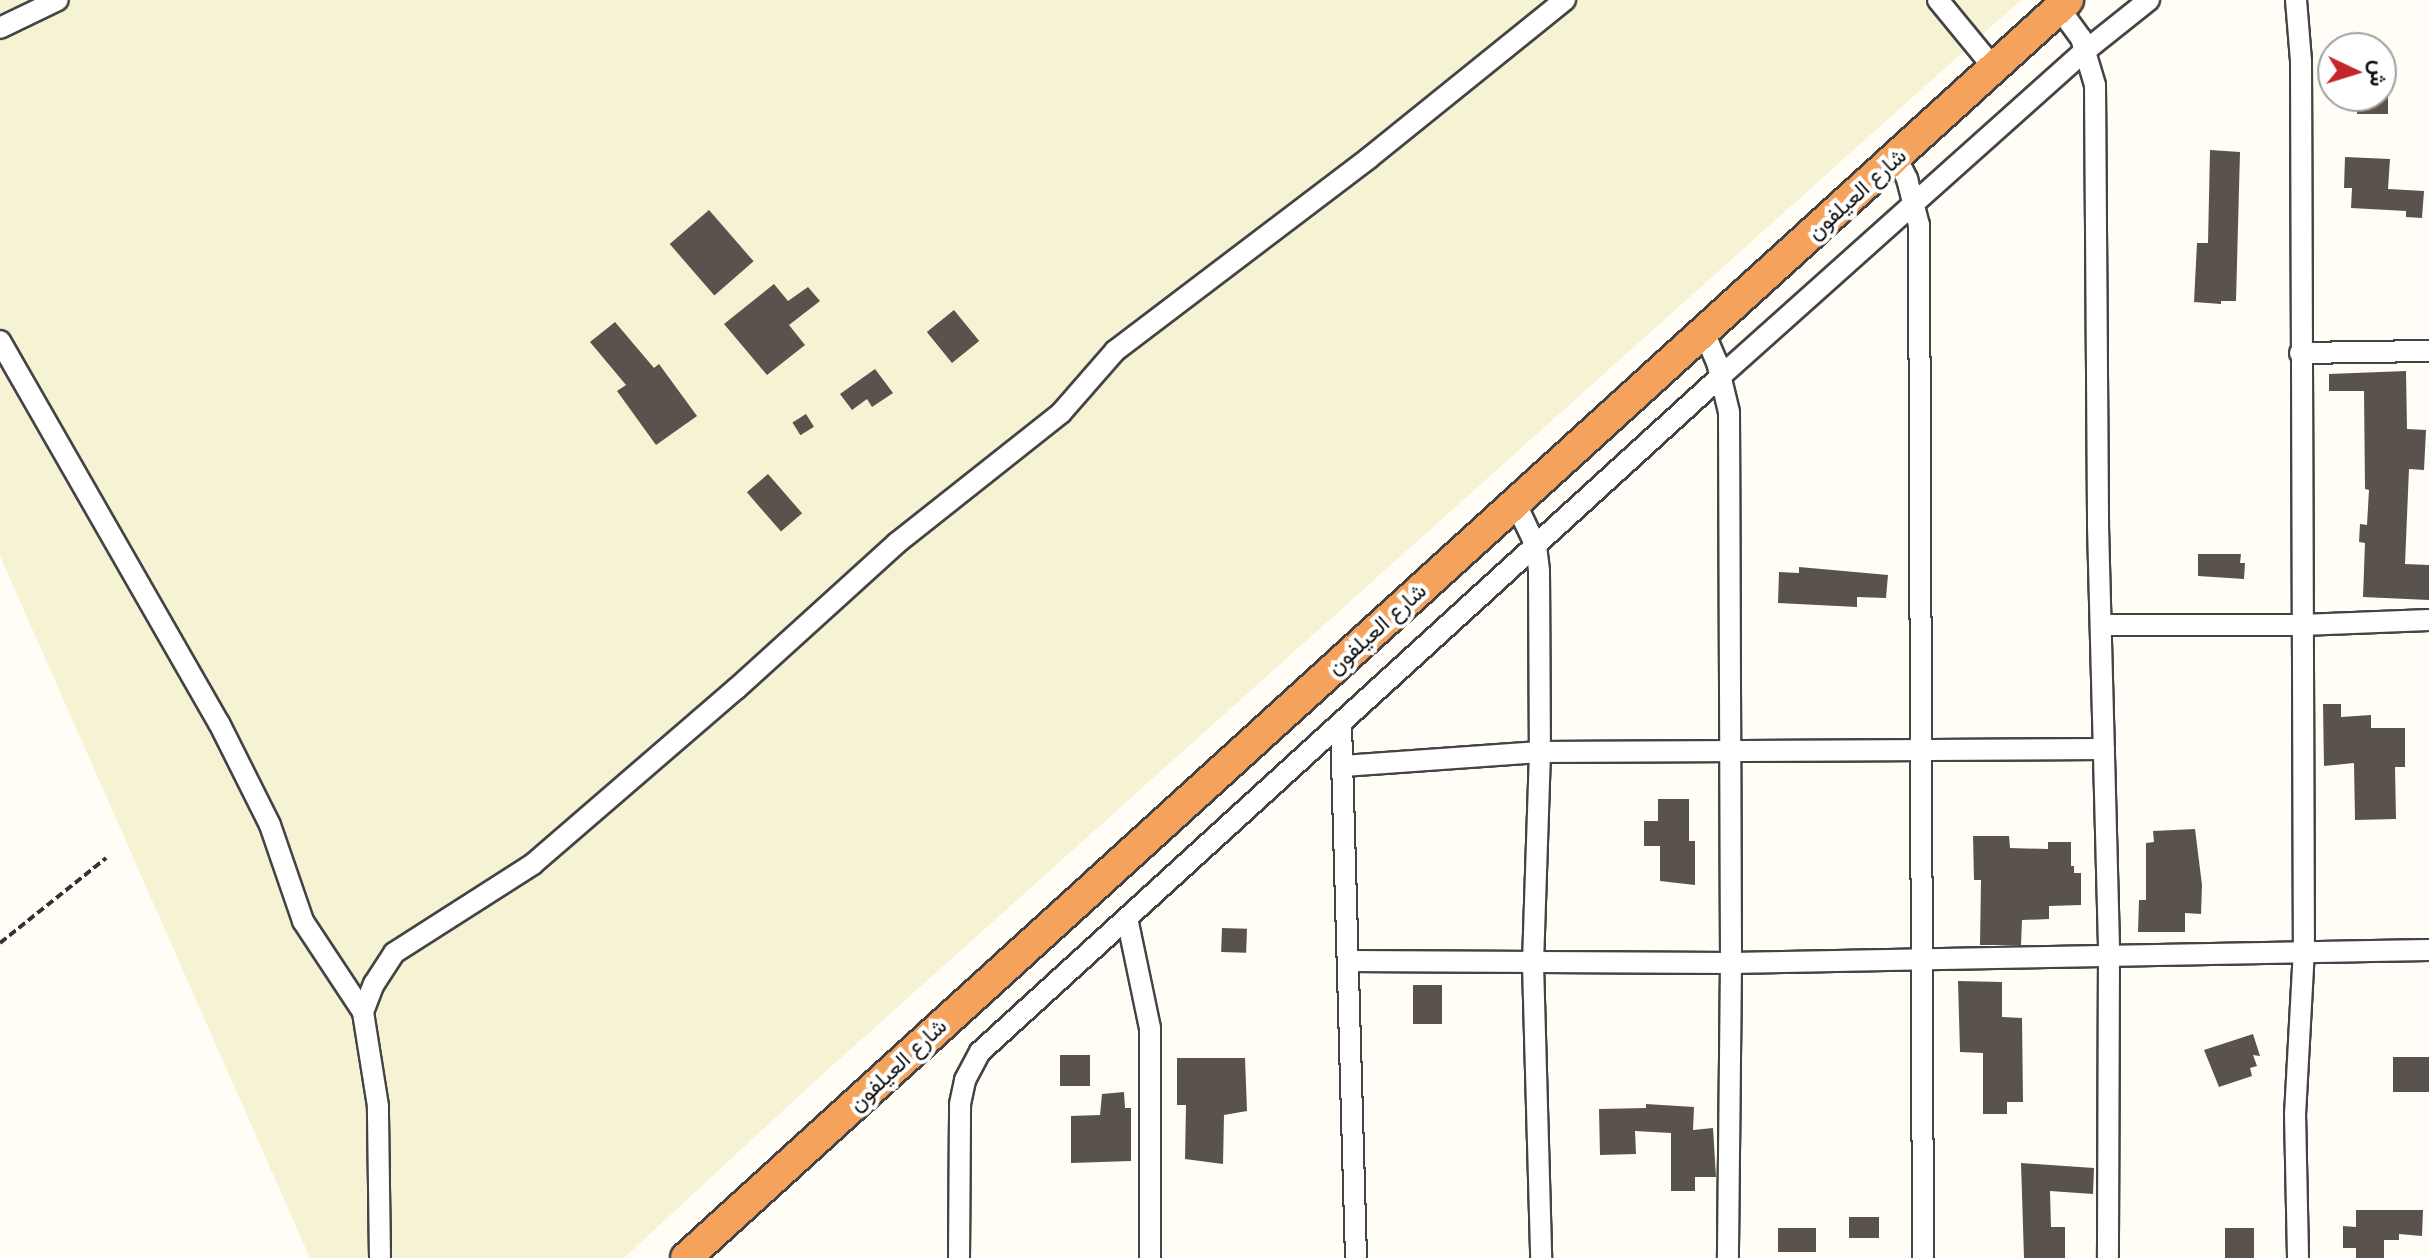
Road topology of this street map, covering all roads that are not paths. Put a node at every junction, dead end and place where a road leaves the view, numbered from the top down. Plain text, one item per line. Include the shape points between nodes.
1 (58, 0) edge
2 (1565, 0) edge
3 (1938, 0) edge
4 (2149, 0) edge
5 (2296, 0) edge
6 (2064, 4) edge
7 (0, 28) edge
8 (2085, 51) junction
9 (1993, 67) junction
10 (1896, 157) junction
11 (1915, 203) junction
12 (1704, 332) junction
13 (0, 341) edge
14 (2429, 351) edge
15 (2300, 353) junction
16 (1721, 376) junction
17 (1515, 502) junction
18 (1536, 546) junction
19 (2429, 620) edge
20 (2102, 625) junction
21 (2302, 625) junction
22 (1341, 724) junction
23 (1728, 748) junction
24 (2104, 749) junction
25 (1919, 750) junction
26 (1540, 752) junction
27 (1343, 766) junction
28 (1127, 918) junction
29 (2304, 949) junction
30 (2429, 950) edge
31 (2109, 953) junction
32 (1921, 958) junction
33 (1348, 961) junction
34 (1731, 963) junction
35 (1533, 964) junction
36 (363, 1012) junction
37 (380, 1258) edge
38 (686, 1258) edge
39 (959, 1258) edge
40 (1150, 1258) edge
41 (1356, 1258) edge
42 (1541, 1258) edge
43 (1728, 1258) edge
44 (1923, 1258) edge
45 (2108, 1258) edge
46 (2298, 1258) edge

1 - 7 street
2 - 36 street via 1369,158 1115,351 1061,413 897,543 533,864 394,953
3 - 9 street
4 - 8 street
5 - 15 street via 2301,61
6 - 8 street
6 - 9 highway, شارع العيلفون
8 - 11 street
8 - 20 street via 2095,85
9 - 10 highway, شارع العيلفون
10 - 11 street
10 - 12 highway, شارع العيلفون
11 - 16 street
11 - 25 street
12 - 16 street
12 - 17 highway, شارع العيلفون
13 - 36 street via 219,723 270,825 303,921
14 - 15 street
15 - 21 street
16 - 18 street
16 - 23 street via 1729,412
17 - 18 street
17 - 38 highway, شارع العيلفون
18 - 22 street
18 - 26 street
19 - 21 street
20 - 21 street
20 - 24 street
21 - 29 street
22 - 27 street
22 - 28 street
23 - 25 street
23 - 26 street
23 - 34 street
24 - 25 street
24 - 31 street
25 - 32 street
26 - 27 street
26 - 35 street
27 - 33 street
28 - 39 street via 991,1040 971,1065 960,1104
28 - 40 street via 1150,1028
29 - 30 street
29 - 31 street
29 - 46 street via 2295,1113
31 - 32 street
31 - 45 street
32 - 34 street
32 - 44 street
33 - 35 street
33 - 41 street
34 - 35 street
34 - 43 street
35 - 42 street
36 - 37 street via 378,1106

